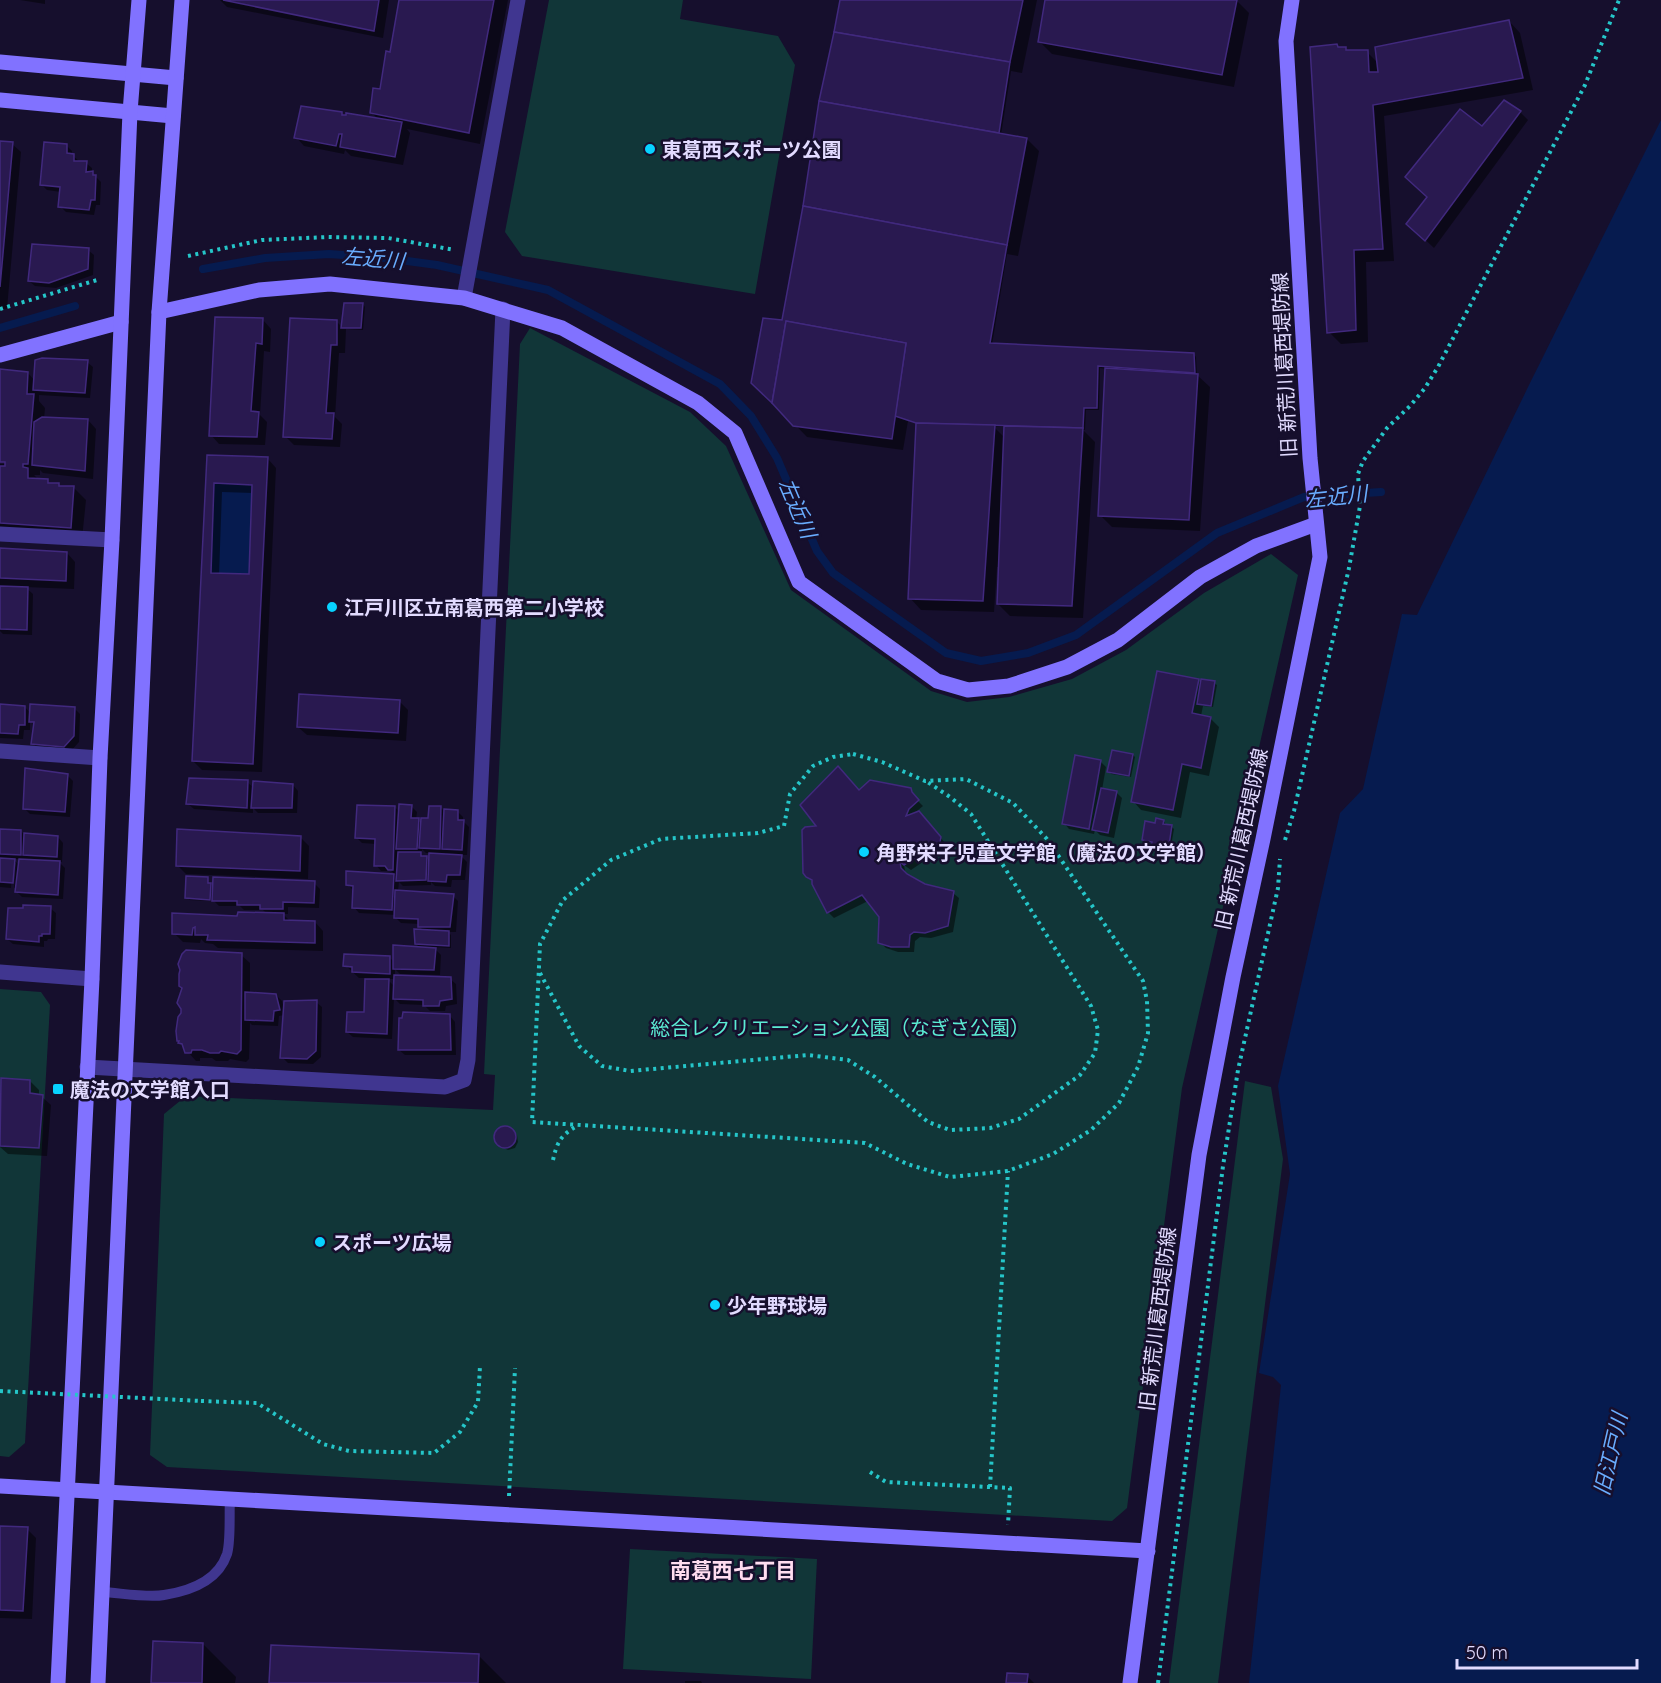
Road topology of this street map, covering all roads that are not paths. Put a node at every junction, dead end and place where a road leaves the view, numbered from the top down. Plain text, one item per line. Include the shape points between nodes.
1 (139, 0) edge
2 (182, 0) edge
3 (518, 0) edge
4 (1292, 0) edge
5 (0, 62) edge
6 (133, 75) junction
7 (176, 78) junction
8 (0, 100) edge
9 (130, 112) junction
10 (173, 116) junction
11 (464, 298) junction
12 (503, 309) junction
13 (159, 312) junction
14 (121, 322) junction
15 (0, 355) edge
16 (1316, 524) junction
17 (0, 534) edge
18 (112, 540) junction
19 (0, 751) edge
20 (100, 758) junction
21 (0, 972) edge
22 (92, 979) junction
23 (87, 1067) junction
24 (125, 1069) junction
25 (0, 1486) edge
26 (68, 1489) junction
27 (107, 1491) junction
28 (230, 1498) junction
29 (1148, 1551) junction
30 (103, 1592) junction
31 (58, 1683) edge
32 (98, 1683) edge
33 (1130, 1683) edge

1 - 6 street
2 - 7 street
3 - 11 street
4 - 16 street, 旧 新荒川葛西堤防線 via 1286,41
5 - 6 street
6 - 7 street
6 - 9 street
7 - 10 street
8 - 9 street
9 - 10 street
9 - 14 street
10 - 13 street
11 - 12 street
11 - 13 street via 330,284 259,290
12 - 16 street via 562,328 698,403 735,433 799,582 937,681 968,690 1009,686 1067,667 1118,640 1200,577 1256,546
12 - 24 street via 464,1080 445,1087
13 - 24 street
14 - 15 street
14 - 18 street
16 - 29 street, 旧 新荒川葛西堤防線 via 1318,574 1199,1155
17 - 18 street
18 - 20 street
19 - 20 street
20 - 22 street
21 - 22 street
22 - 23 street
23 - 24 street
23 - 26 street
24 - 27 street
25 - 26 street
26 - 27 street
26 - 31 street
27 - 28 street
27 - 30 street
28 - 29 street
28 - 30 lane via 228,1552 208,1580 162,1596
29 - 33 street, 旧 新荒川葛西堤防線
30 - 32 street

